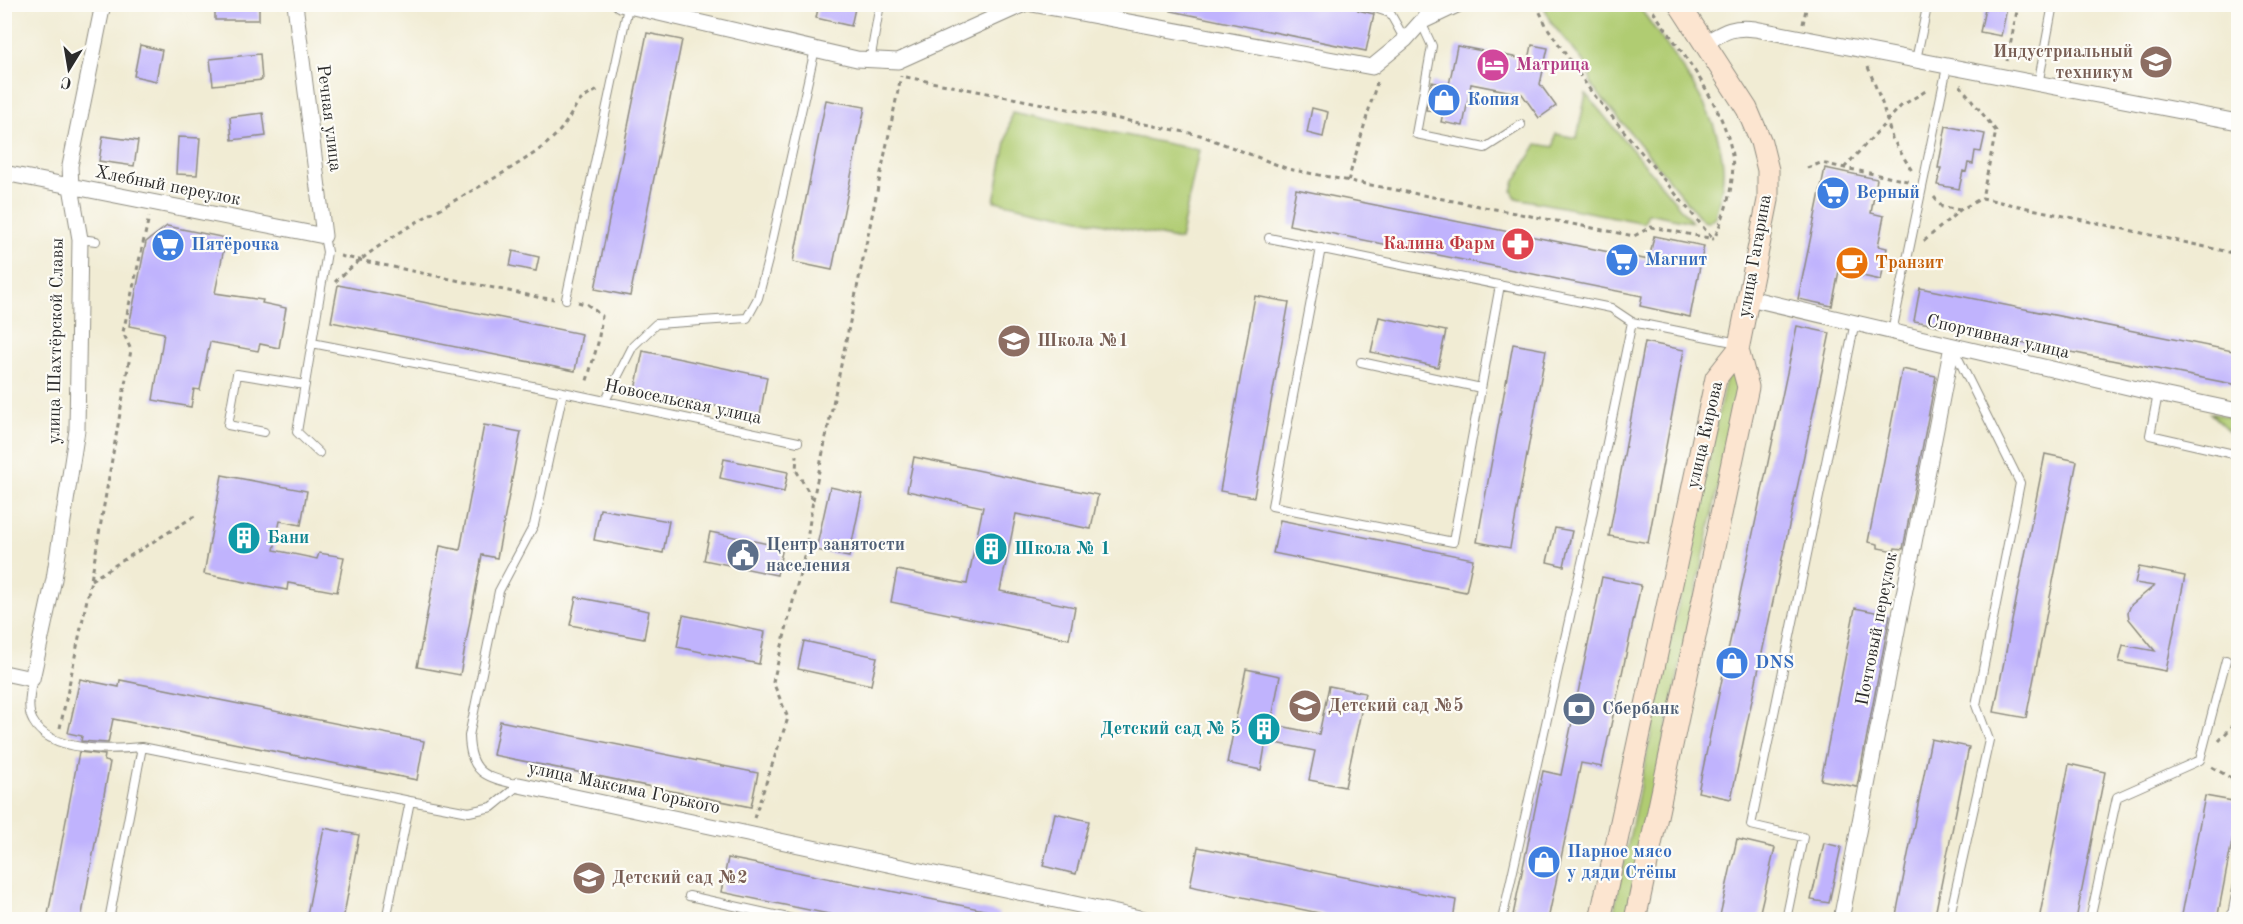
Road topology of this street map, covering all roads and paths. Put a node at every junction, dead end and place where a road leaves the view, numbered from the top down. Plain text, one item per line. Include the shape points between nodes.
1 (102, 4) edge
2 (295, 4) edge
3 (880, 4) edge
4 (1024, 4) edge
5 (1032, 4) edge
6 (1424, 4) edge
7 (1459, 4) edge
8 (1536, 4) edge
9 (1648, 4) edge
10 (1679, 4) edge
11 (1932, 4) edge
12 (2053, 4) edge
13 (624, 6) edge
14 (2018, 6) edge
15 (1367, 7) edge
16 (1421, 22) junction
17 (1406, 40) junction
18 (1704, 43) junction
19 (815, 49) junction
20 (1862, 49) junction
21 (1916, 60) junction
22 (870, 61) junction
23 (1372, 67) junction
24 (1947, 67) junction
25 (901, 76) junction
26 (2004, 78) junction
27 (610, 85) junction
28 (2038, 85) junction
29 (1888, 122) junction
30 (2238, 122) edge
31 (1521, 125) dead end
32 (1807, 168) dead end
33 (1844, 168) junction
34 (4, 173) edge
35 (1348, 181) junction
36 (1923, 184) junction
37 (71, 187) junction
38 (1982, 198) junction
39 (1960, 210) junction
40 (324, 236) junction
41 (80, 238) junction
42 (1269, 238) dead end
43 (1714, 239) junction
44 (96, 241) dead end
45 (1321, 249) junction
46 (1909, 253) junction
47 (2238, 254) edge
48 (1500, 285) junction
49 (321, 296) junction
50 (1749, 298) junction
51 (566, 299) dead end
52 (1632, 322) junction
53 (1855, 322) junction
54 (1892, 332) junction
55 (312, 343) junction
56 (1952, 346) junction
57 (1739, 347) junction
58 (1361, 362) dead end
59 (305, 385) junction
60 (1482, 388) junction
61 (563, 392) junction
62 (2158, 394) junction
63 (605, 401) junction
64 (2238, 411) edge
65 (264, 432) dead end
66 (798, 441) joint
67 (319, 453) dead end
68 (2238, 455) edge
69 (813, 501) junction
70 (198, 514) dead end
71 (92, 580) dead end
72 (2226, 660) dead end
73 (4, 673) edge
74 (32, 679) junction
75 (2238, 704) edge
76 (2237, 721) junction
77 (2238, 728) edge
78 (142, 747) junction
79 (2200, 760) junction
80 (2238, 782) edge
81 (519, 786) junction
82 (410, 801) junction
83 (748, 834) junction
84 (2238, 884) edge
85 (689, 896) dead end
86 (780, 918) edge
87 (109, 920) edge
88 (386, 920) edge
89 (796, 920) edge
90 (1149, 920) edge
91 (1502, 920) edge
92 (1600, 920) edge
93 (1635, 920) edge
94 (1786, 920) edge
95 (1841, 920) edge
96 (1949, 920) edge
97 (2090, 920) edge
98 (2231, 920) edge

1 - 37 street, улица Шахтёрской Славы via 70,166
2 - 40 street, Речная улица
3 - 22 lane
4 - 22 street via 898,62
5 - 23 street
6 - 16 lane
7 - 16 street
8 - 43 path via 1590,90
9 - 43 path via 1704,88 1720,116 1731,149 1730,189
10 - 18 main road, улица Гагарина
11 - 21 lane via 1926,12
12 - 28 lane
13 - 19 street
13 - 27 lane
14 - 26 path
15 - 17 lane via 1390,13
16 - 17 street
16 - 31 lane via 1432,46 1416,134 1485,148
17 - 23 street
18 - 20 street via 1739,27
18 - 50 main road, улица Гагарина via 1747,109 1768,170 1768,200
19 - 22 street
19 - 63 lane via 768,260 753,308 747,318 656,324 633,346
20 - 21 street
20 - 29 path
21 - 24 street
22 - 25 path via 877,71
23 - 35 path via 1378,77
24 - 26 street
24 - 29 path via 1928,90 1901,106
24 - 36 lane
24 - 38 path via 1996,131
25 - 35 path via 1200,135 1288,168
25 - 69 path
26 - 28 street
27 - 49 path via 579,99 564,127 529,158 415,221 357,261
27 - 51 lane
28 - 30 street
29 - 33 path
29 - 36 path via 1892,138
32 - 33 path via 1821,163
33 - 36 path
34 - 37 street, Хлебный переулок
35 - 43 path via 1634,236 1651,227
36 - 39 path via 1942,207
36 - 46 lane
37 - 40 street, Хлебный переулок
37 - 41 street, улица Шахтёрской Славы
38 - 39 path
38 - 47 path
39 - 46 path
40 - 49 lane via 327,252
41 - 44 lane
41 - 74 street, улица Шахтёрской Славы via 77,430 54,579
42 - 45 lane
45 - 48 lane
45 - 60 lane via 1272,506 1453,542
46 - 54 lane
48 - 52 lane via 1611,308
48 - 60 lane
49 - 55 lane
50 - 53 street, Спортивная улица
50 - 57 main road, улица Гагарина
52 - 57 lane
52 - 91 lane
53 - 54 street, Спортивная улица
53 - 94 lane via 1751,825 1803,837
54 - 56 street, Спортивная улица
55 - 59 lane
55 - 61 lane, Новосельская улица
56 - 62 street, Спортивная улица
56 - 95 street, Почтовый переулок
56 - 96 lane via 2020,483 1976,705 1989,740
57 - 92 main road, улица Кирова via 1716,378
57 - 93 main road, улица Кирова via 1748,387
58 - 60 lane
59 - 65 lane via 237,374 228,425
59 - 67 lane via 297,432
61 - 63 lane, Новосельская улица
61 - 81 lane, улица Максима Горького via 534,525 499,591 469,736 470,755 477,768 492,778
62 - 64 street, Спортивная улица
62 - 68 lane via 2150,435
63 - 66 lane, Новосельская улица
66 - 69 path via 796,471
69 - 83 path via 805,553 773,682 788,718
70 - 71 path
72 - 79 lane
73 - 74 street
74 - 78 lane via 32,720 42,732 57,741 105,750
75 - 76 path
76 - 77 path
76 - 79 path
78 - 82 lane
78 - 87 lane
79 - 80 path
79 - 97 lane via 2117,797
81 - 82 lane via 492,807 469,812
81 - 83 street, улица Максима Горького
82 - 88 lane
83 - 90 street, улица Максима Горького
84 - 98 lane
85 - 86 lane
86 - 89 lane

